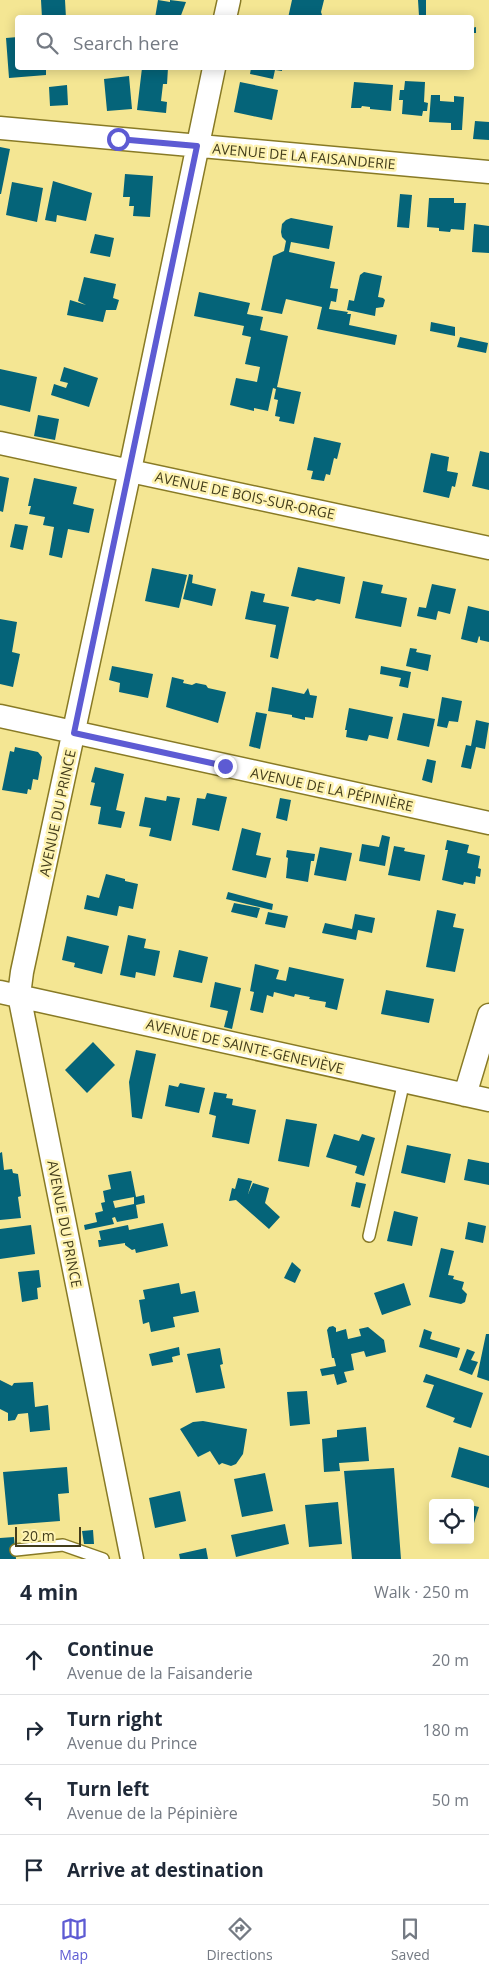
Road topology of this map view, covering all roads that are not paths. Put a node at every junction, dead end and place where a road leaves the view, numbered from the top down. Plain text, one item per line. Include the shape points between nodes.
1 (228, 0) edge
2 (226, 15) edge
3 (214, 70) edge
4 (0, 128) edge
5 (197, 146) junction
6 (489, 172) edge
7 (0, 443) edge
8 (130, 470) junction
9 (489, 548) edge
10 (0, 716) edge
11 (74, 733) junction
12 (489, 823) edge
13 (9, 993) edge
14 (489, 1014) edge
15 (404, 1081) junction
16 (465, 1095) junction
17 (489, 1100) edge
18 (369, 1236) dead end
19 (16, 1550) dead end
20 (104, 1559) edge
21 (132, 1559) edge

1 - 2 street
3 - 5 street, AVENUE DU PRINCE
4 - 5 street, AVENUE DE LA FAISANDERIE
5 - 6 street, AVENUE DE LA FAISANDERIE
5 - 8 street, AVENUE DU PRINCE
7 - 8 street, AVENUE DE BOIS-SUR-ORGE
8 - 9 street, AVENUE DE BOIS-SUR-ORGE
8 - 11 street, AVENUE DU PRINCE
10 - 11 street, AVENUE DE LA PÉPINIÈRE
11 - 12 street, AVENUE DE LA PÉPINIÈRE
11 - 13 street, AVENUE DU PRINCE via 24,962
13 - 15 street, AVENUE DE SAINTE-GENEVIÈVE
13 - 21 street, AVENUE DU PRINCE
14 - 16 street
15 - 16 street, AVENUE DE SAINTE-GENEVIÈVE
15 - 18 lane
16 - 17 street, AVENUE DE SAINTE-GENEVIÈVE
19 - 20 lane via 63,1545

